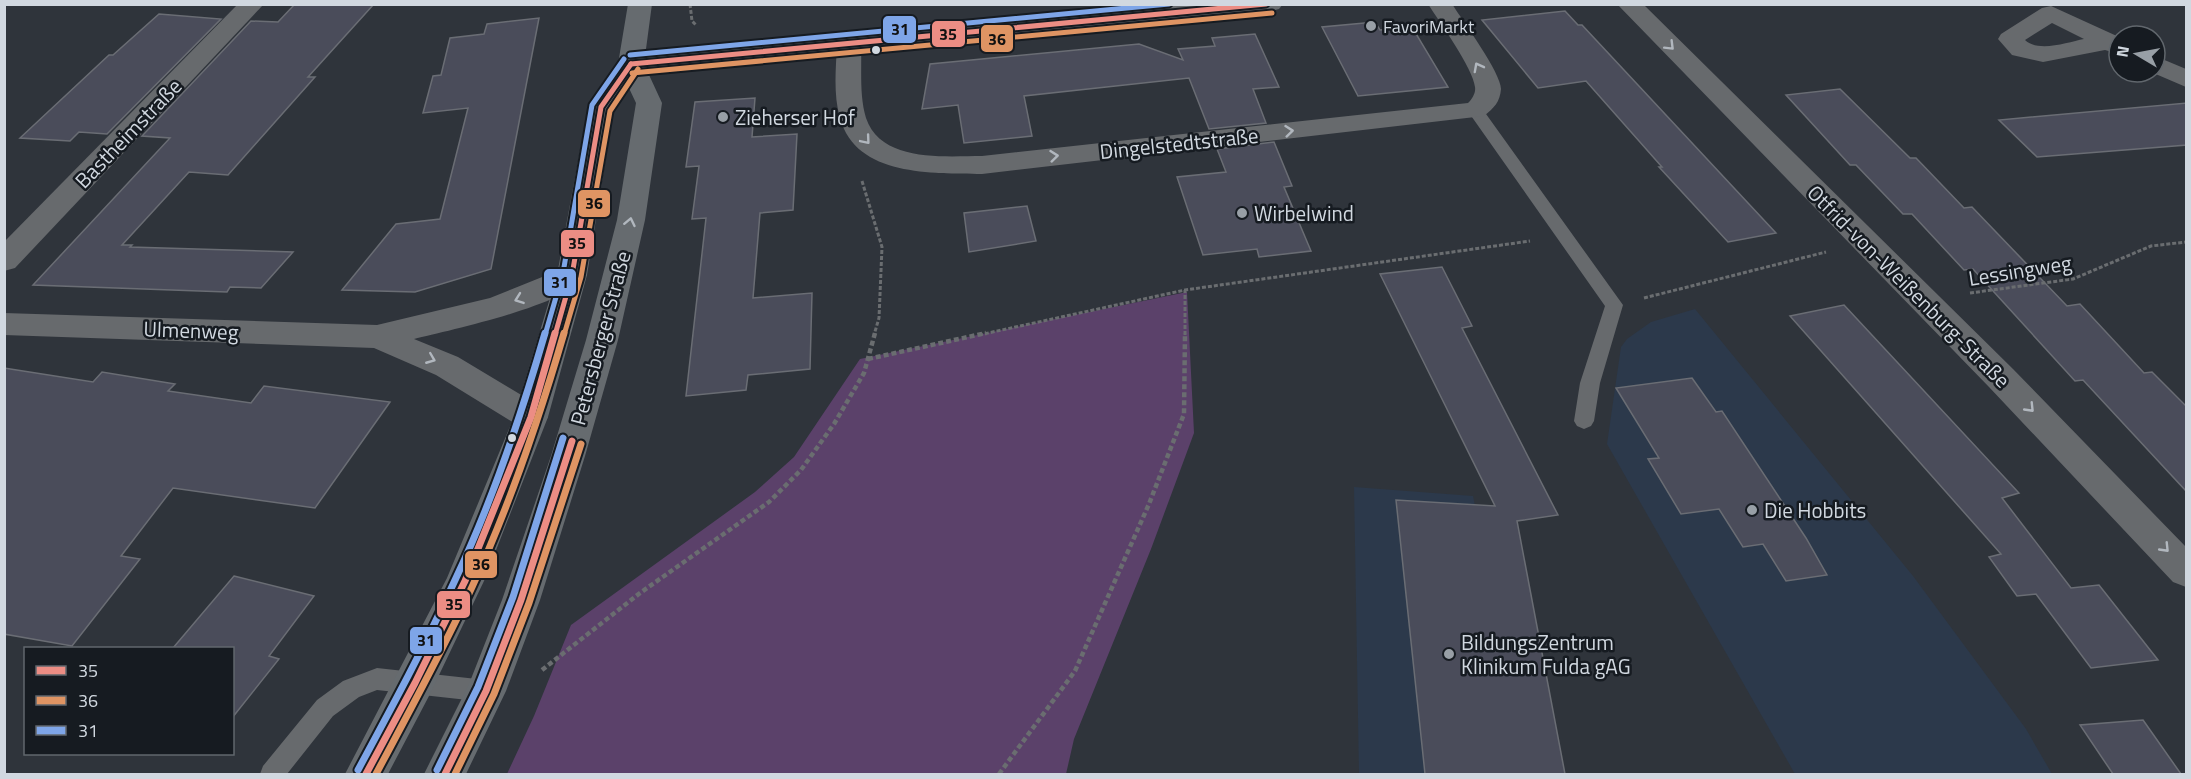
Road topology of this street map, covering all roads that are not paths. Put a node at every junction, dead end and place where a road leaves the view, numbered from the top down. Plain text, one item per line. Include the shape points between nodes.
1 (252, 4) edge
2 (640, 4) edge
3 (1271, 4) edge
4 (1440, 4) edge
5 (1629, 4) edge
6 (1166, 9) edge
7 (849, 44) junction
8 (631, 64) junction
9 (2167, 70) edge
10 (2187, 79) edge
11 (1475, 110) junction
12 (4, 261) edge
13 (572, 275) junction
14 (4, 324) edge
15 (376, 337) junction
16 (531, 417) junction
17 (1584, 421) dead end
18 (2187, 571) edge
19 (415, 683) junction
20 (486, 691) junction
21 (272, 774) edge
22 (366, 774) edge
23 (445, 774) edge

1 - 12 street, Bastheimstraße
2 - 8 main road, Petersberger Straße
3 - 6 main road
11 -> 4 street via 1485,102 1488,87
5 -> 18 street, Otfrid-von-Weißenburg-Straße
6 - 7 main road
7 - 8 main road
7 -> 11 street, Dingelstedtstraße via 853,120 866,143 883,154 921,164 982,165
8 - 13 main road, Petersberger Straße via 601,107
20 -> 8 main road, Petersberger Straße via 521,600 568,456 631,220 649,103
9 - 10 street
11 - 17 lane via 1614,305 1590,382
13 -> 15 street, Ulmenweg via 496,308
13 - 16 main road, Petersberger Straße
14 - 15 street, Ulmenweg
15 -> 16 street, Ulmenweg via 447,366
16 - 19 main road, Petersberger Straße via 465,581
19 - 20 lane
19 - 21 lane via 377,679 351,689 325,708
19 - 22 main road, Petersberger Straße
20 - 23 main road, Petersberger Straße

